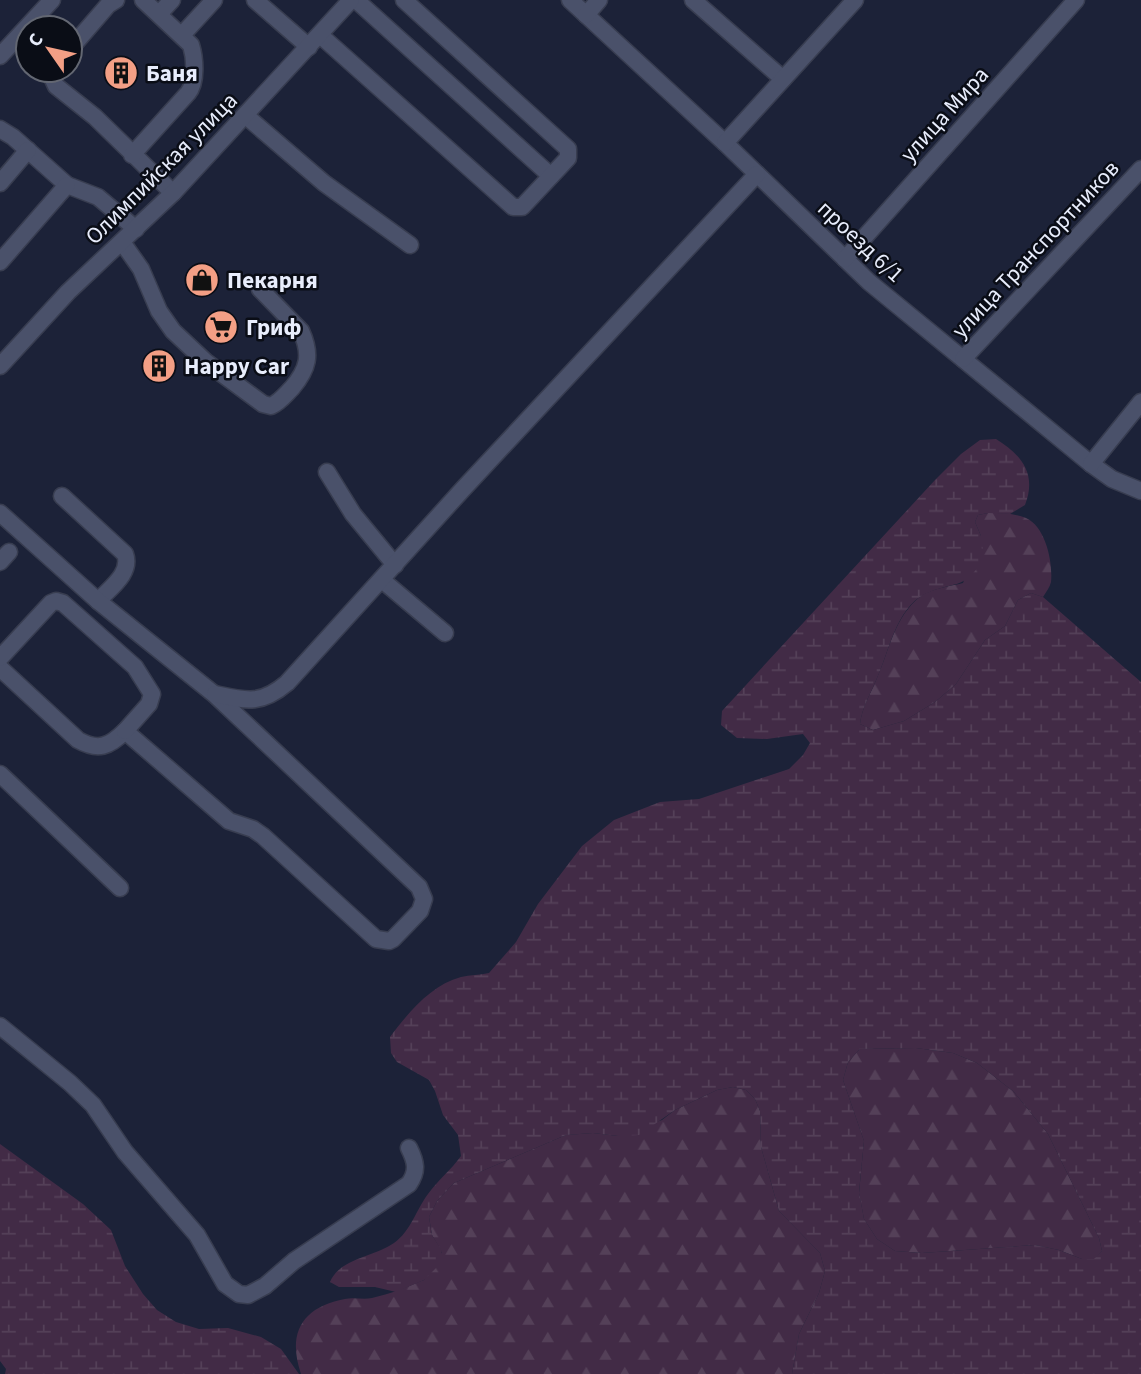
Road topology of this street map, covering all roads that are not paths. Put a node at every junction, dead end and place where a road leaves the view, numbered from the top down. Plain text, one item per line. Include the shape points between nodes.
1 (52, 0) edge
2 (116, 0) edge
3 (143, 0) edge
4 (173, 0) edge
5 (214, 0) edge
6 (256, 0) edge
7 (354, 0) edge
8 (404, 0) edge
9 (570, 0) edge
10 (599, 0) edge
11 (693, 0) edge
12 (855, 0) edge
13 (1076, 0) edge
14 (159, 14) junction
15 (586, 15) junction
16 (84, 33) edge
17 (182, 35) junction
18 (314, 41) junction
19 (0, 56) edge
20 (783, 79) junction
21 (55, 84) edge
22 (246, 116) junction
23 (0, 129) edge
24 (725, 143) junction
25 (28, 150) junction
26 (132, 155) junction
27 (1141, 169) edge
28 (757, 174) junction
29 (551, 176) junction
30 (0, 183) edge
31 (67, 185) junction
32 (173, 192) junction
33 (136, 229) junction
34 (122, 242) junction
35 (410, 245) dead end
36 (845, 259) junction
37 (0, 262) edge
38 (260, 289) dead end
39 (963, 359) junction
40 (0, 366) edge
41 (1141, 401) edge
42 (1091, 464) junction
43 (327, 471) dead end
44 (1141, 491) edge
45 (62, 496) dead end
46 (0, 513) edge
47 (395, 565) junction
48 (382, 580) junction
49 (99, 601) junction
50 (445, 633) dead end
51 (0, 659) edge
52 (0, 668) edge
53 (214, 694) junction
54 (125, 731) junction
55 (0, 774) edge
56 (120, 888) dead end
57 (0, 1026) edge
58 (409, 1149) dead end

1 - 19 street
2 - 16 street
3 - 14 street
4 - 14 street
5 - 17 street
6 - 18 street
7 - 18 street, Олимпийская улица
7 - 29 street
8 - 29 street via 564,142 570,153
9 - 15 street, проезд 6/1
10 - 15 street
11 - 20 street
12 - 20 street
13 - 36 street, улица Мира
14 - 17 street
15 - 24 street, проезд 6/1
17 - 26 street via 193,52 193,88
18 - 22 street, Олимпийская улица
18 - 29 street via 513,207 522,207
20 - 24 street
21 - 26 street via 96,117
22 - 32 street, Олимпийская улица
22 - 35 street via 324,183
23 - 25 street
24 - 28 street, проезд 6/1
25 - 30 street
25 - 31 street
26 - 32 street
27 - 39 street, улица Транспортников
28 - 36 street, проезд 6/1
28 - 47 street
31 - 33 street via 98,197
31 - 37 street
32 - 33 street, Олимпийская улица
33 - 34 street, Олимпийская улица
34 - 38 street via 173,331 206,362 271,406 304,373 305,340
34 - 40 street, Олимпийская улица
36 - 39 street, проезд 6/1
39 - 42 street, проезд 6/1
41 - 42 street
42 - 44 street, проезд 6/1
43 - 47 street via 353,514
45 - 49 street via 125,554 128,562
46 - 49 street
47 - 48 street
48 - 50 street
48 - 53 street via 277,691 252,701
49 - 53 street
51 - 54 street via 51,603 63,603 135,667 152,694
52 - 54 street via 88,746 114,743
53 - 54 street via 419,887 423,904 393,939 382,941 370,935 262,836 229,821
55 - 56 street
57 - 58 street via 93,1105 125,1152 197,1235 225,1284 239,1294 265,1286 294,1261 409,1184 416,1171

